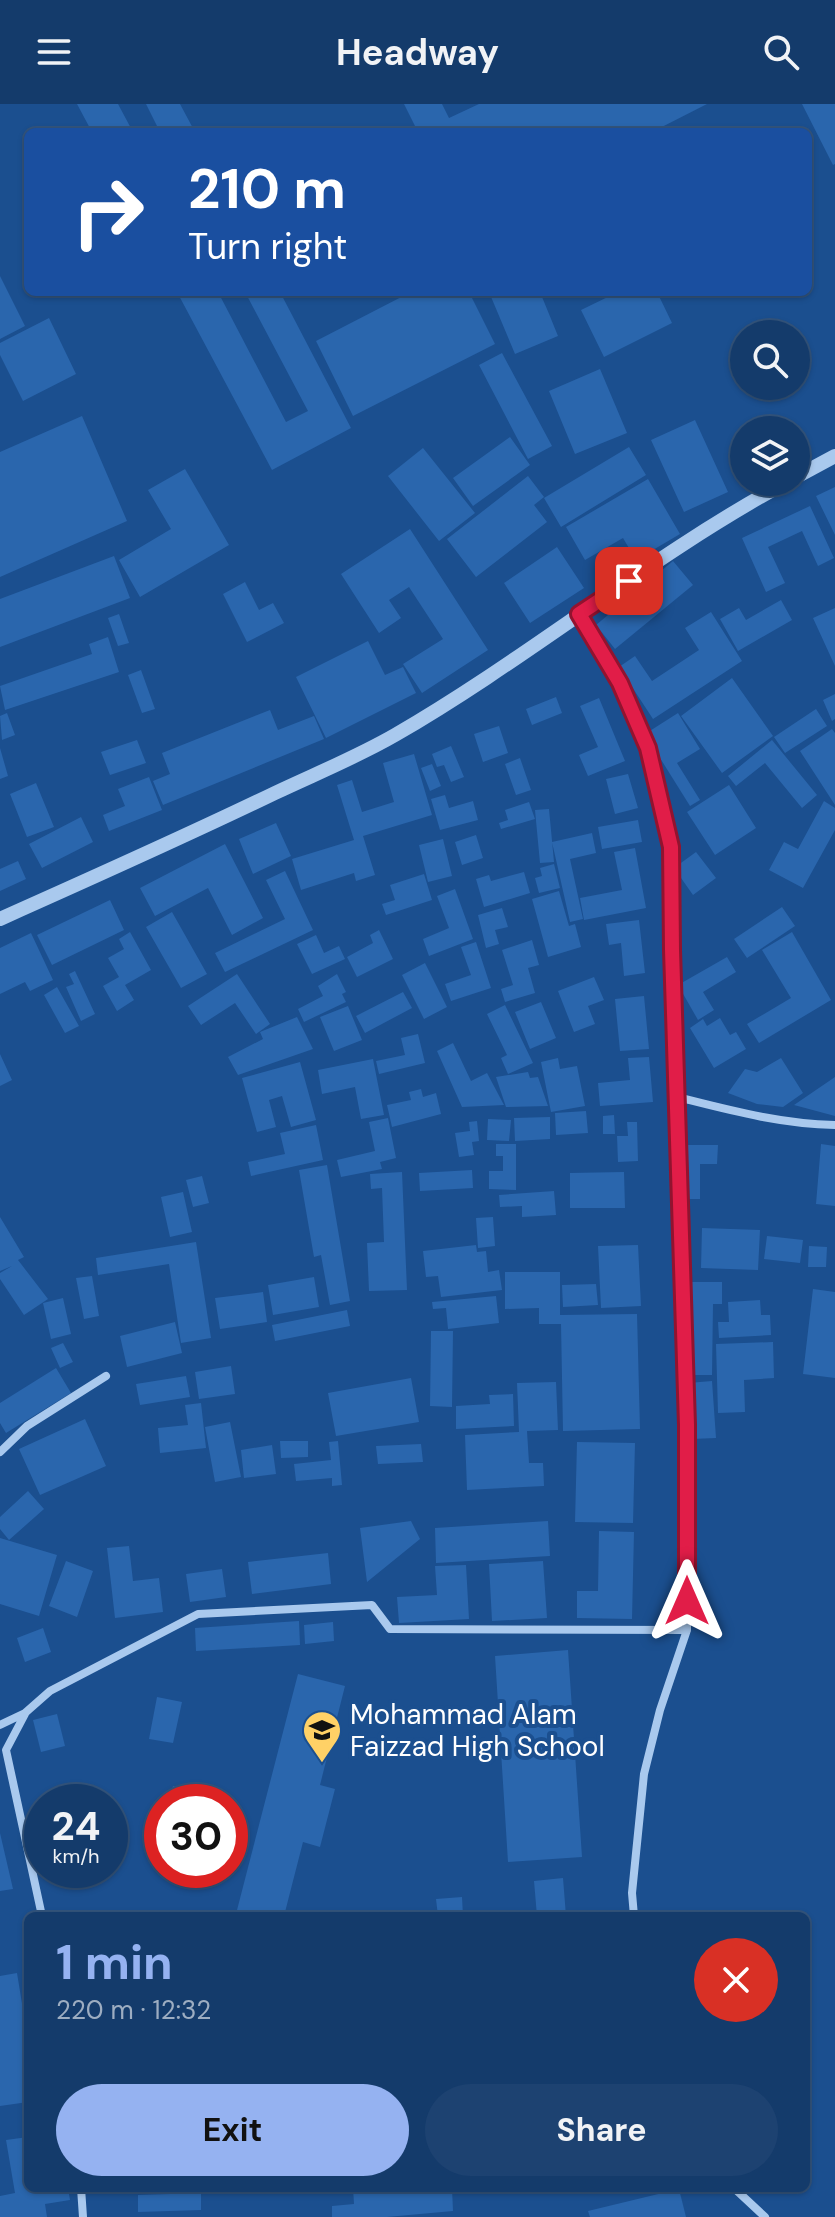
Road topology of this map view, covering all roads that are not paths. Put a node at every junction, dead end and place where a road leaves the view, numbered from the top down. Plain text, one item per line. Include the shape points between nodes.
1 (835, 456) edge
2 (810, 469) edge
3 (761, 496) edge
4 (579, 614) junction
5 (0, 919) edge
6 (677, 1097) junction
7 (835, 1125) edge
8 (106, 1376) dead end
9 (0, 1452) edge
10 (687, 1630) junction
11 (25, 1713) junction
12 (0, 1725) edge
13 (41, 1912) edge
14 (634, 1912) edge
15 (81, 2192) edge
16 (738, 2192) edge
17 (83, 2217) edge
18 (765, 2217) edge

1 - 2 street
3 - 4 street
4 - 5 street via 503,669 392,737
4 - 6 street via 620,683 648,748 671,847
6 - 7 street via 760,1118
6 - 10 street
8 - 9 street via 27,1426
10 - 11 street via 390,1629 372,1605 198,1614 50,1691
10 - 14 street via 644,1774
11 - 12 street
11 - 13 street via 6,1750
15 - 17 street
16 - 18 street

